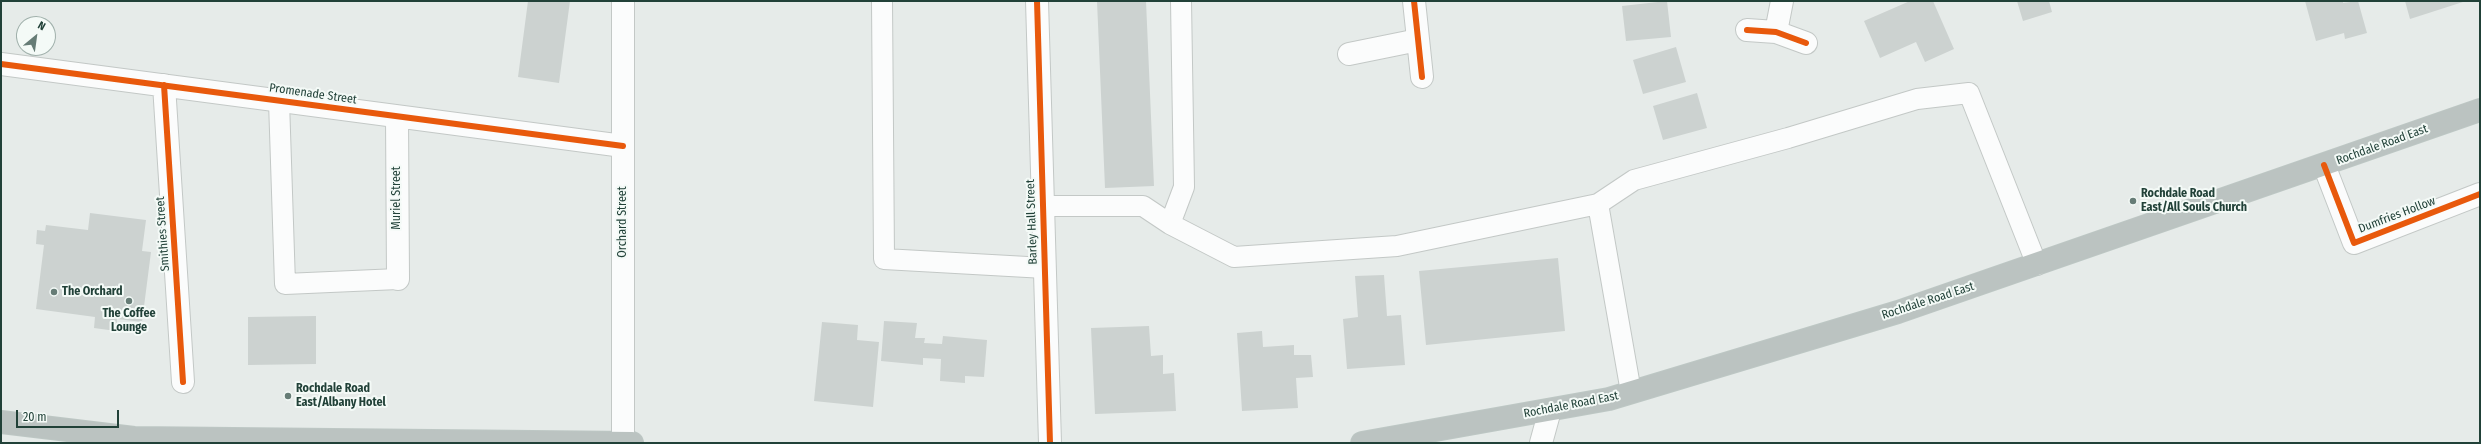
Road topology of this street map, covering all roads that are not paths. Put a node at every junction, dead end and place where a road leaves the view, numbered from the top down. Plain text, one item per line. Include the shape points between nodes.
1 (623, 1) edge
2 (882, 1) edge
3 (1037, 1) edge
4 (1181, 1) edge
5 (1414, 1) edge
6 (1782, 1) edge
7 (1747, 30) dead end
8 (1776, 32) junction
9 (1418, 40) junction
10 (1806, 43) dead end
11 (1349, 54) dead end
12 (1, 64) edge
13 (1422, 77) dead end
14 (164, 85) junction
15 (279, 101) junction
16 (2480, 110) edge
17 (397, 117) junction
18 (623, 146) junction
19 (2324, 165) junction
20 (2480, 194) edge
21 (1598, 204) junction
22 (1043, 206) junction
23 (1170, 224) junction
24 (2037, 265) junction
25 (1045, 268) junction
26 (398, 279) joint
27 (183, 382) dead end
28 (1631, 392) junction
29 (1550, 410) junction
30 (1, 422) edge
31 (134, 440) edge
32 (623, 443) edge
33 (632, 443) edge
34 (1050, 443) edge
35 (1362, 443) edge
36 (1541, 443) edge

1 - 18 street, Orchard Street
2 - 25 lane via 884,259
3 - 22 street, Barley Hall Street
4 - 23 lane via 1184,187
5 - 9 street
6 - 8 street
7 - 8 street
8 - 10 street
9 - 11 street
9 - 13 street
12 - 14 street, Promenade Street
14 - 15 street, Promenade Street
14 - 27 street, Smithies Street
15 - 17 street, Promenade Street
15 - 26 lane via 285,284
16 - 19 highway, Rochdale Road East
17 - 18 street, Promenade Street
17 - 26 street, Muriel Street
18 - 32 street, Orchard Street
19 - 20 street, Dumfries Hollow via 2354,243
19 - 24 highway, Rochdale Road East
21 - 23 lane via 1397,246 1234,257
21 - 24 lane via 1634,180 1788,138 1917,98 1969,93
21 - 28 lane
22 - 23 lane via 1143,206
22 - 25 street, Barley Hall Street
24 - 28 highway, Rochdale Road East via 1898,312
25 - 34 street, Barley Hall Street
28 - 29 highway, Rochdale Road East via 1609,399
29 - 35 highway, Rochdale Road East
29 - 36 street
30 - 31 highway
31 - 32 highway
32 - 33 highway

